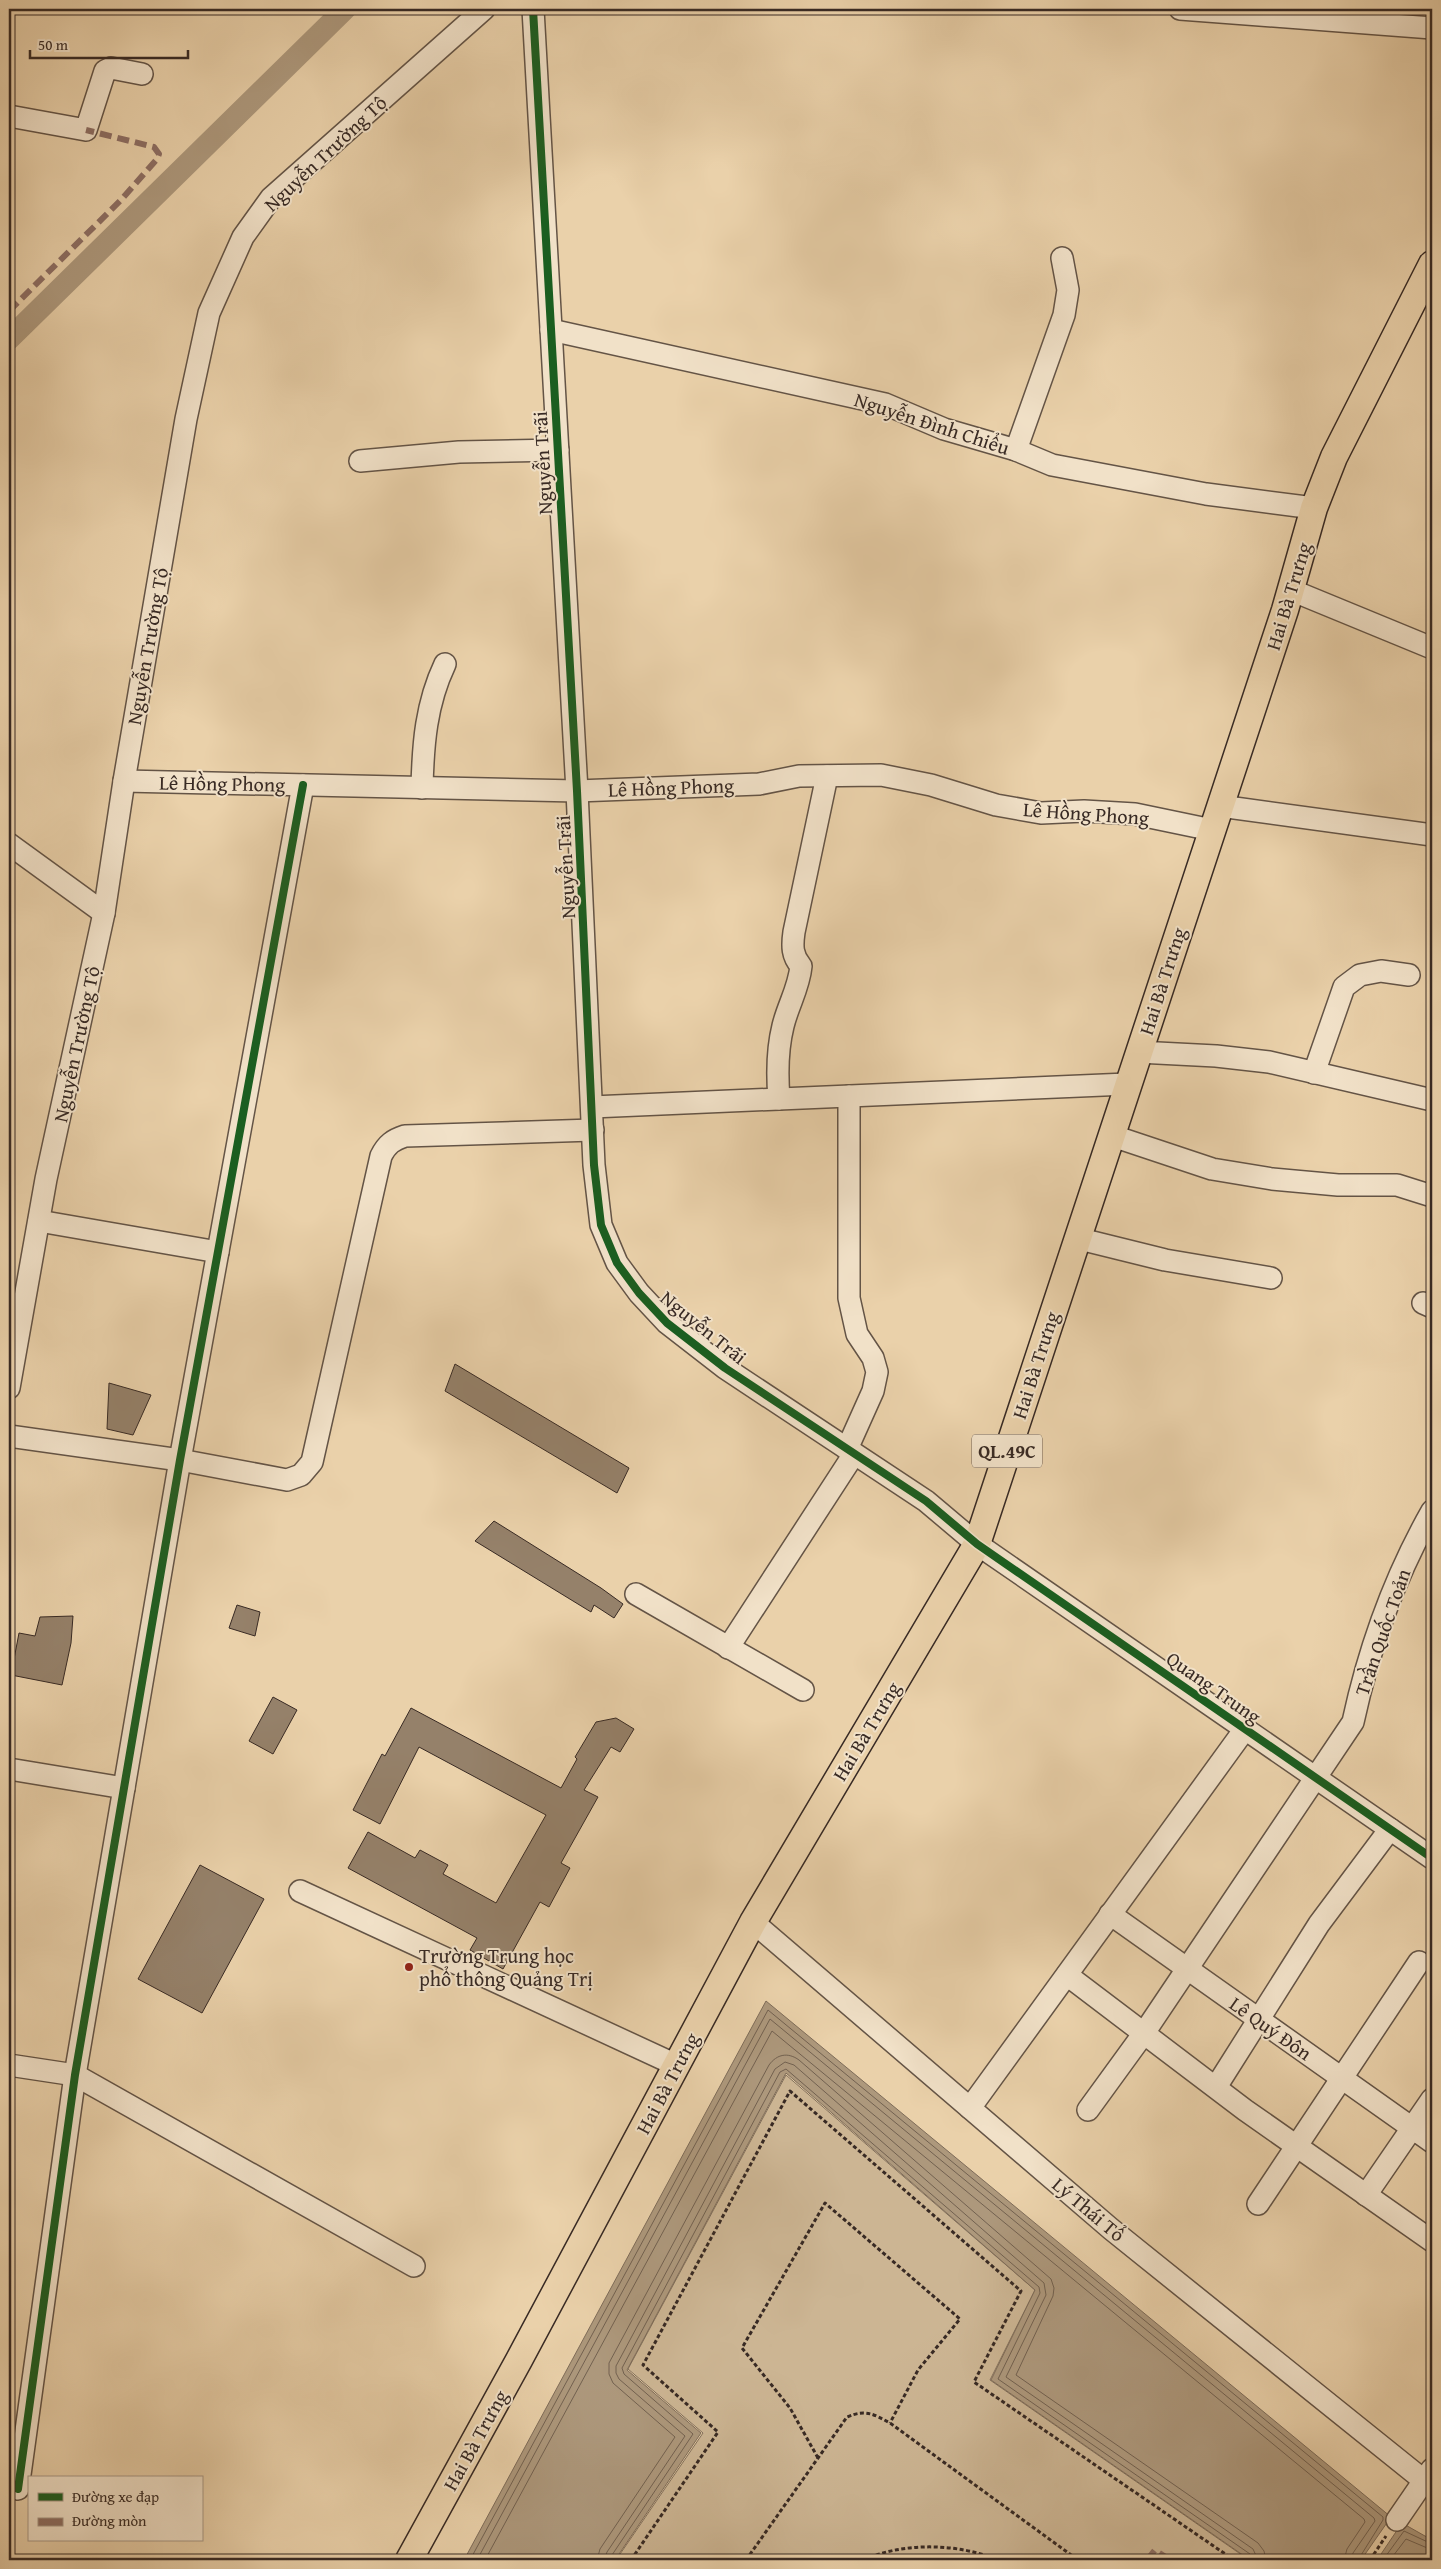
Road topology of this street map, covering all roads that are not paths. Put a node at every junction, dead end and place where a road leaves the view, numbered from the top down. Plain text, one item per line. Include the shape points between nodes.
1 (484, 9) edge
2 (533, 9) edge
3 (1180, 9) edge
4 (1432, 28) edge
5 (142, 74) dead end
6 (9, 116) edge
7 (1062, 258) dead end
8 (1431, 272) edge
9 (551, 330) junction
10 (558, 450) junction
11 (1016, 450) junction
12 (360, 461) dead end
13 (1314, 508) junction
14 (1291, 590) junction
15 (1432, 648) edge
16 (445, 664) dead end
17 (827, 776) junction
18 (124, 781) junction
19 (303, 785) junction
20 (422, 788) junction
21 (577, 791) junction
22 (1220, 806) junction
23 (1212, 830) junction
24 (1432, 835) edge
25 (9, 844) edge
26 (104, 913) junction
27 (1409, 975) dead end
28 (1138, 1052) junction
29 (1314, 1073) junction
30 (1127, 1084) junction
31 (849, 1096) junction
32 (779, 1099) junction
33 (1432, 1100) edge
34 (592, 1107) junction
35 (593, 1130) junction
36 (1110, 1135) junction
37 (1432, 1196) edge
38 (39, 1221) junction
39 (1076, 1238) junction
40 (218, 1252) junction
41 (1271, 1278) dead end
42 (9, 1388) edge
43 (9, 1436) edge
44 (851, 1451) junction
45 (180, 1460) junction
46 (1432, 1511) edge
47 (977, 1544) junction
48 (636, 1594) dead end
49 (728, 1648) junction
50 (802, 1690) dead end
51 (1245, 1728) junction
52 (9, 1769) edge
53 (1316, 1778) junction
54 (124, 1788) junction
55 (1390, 1829) junction
56 (1432, 1858) edge
57 (300, 1891) dead end
58 (1110, 1914) junction
59 (753, 1922) junction
60 (1420, 1962) dead end
61 (1186, 1968) junction
62 (1067, 1975) junction
63 (1260, 2020) junction
64 (1144, 2033) junction
65 (9, 2065) edge
66 (676, 2065) junction
67 (75, 2075) junction
68 (1341, 2078) junction
69 (1216, 2087) junction
70 (1432, 2099) edge
71 (970, 2108) junction
72 (1088, 2110) dead end
73 (1412, 2128) junction
74 (1432, 2142) edge
75 (1297, 2146) junction
76 (1366, 2195) junction
77 (1258, 2204) dead end
78 (1432, 2241) edge
79 (414, 2266) dead end
80 (1429, 2479) edge
81 (19, 2489) edge
82 (1397, 2520) road end
83 (409, 2560) edge

1 - 18 street, Nguyễn Trường Tộ via 271,198 243,237 209,313 186,418
2 - 9 street, Nguyễn Trãi
3 - 4 street
5 - 6 street via 111,68 105,71 86,130
7 - 11 street via 1067,278 1067,303
8 - 13 main road, Hai Bà Trưng / QL.49C via 1334,457
9 - 10 street, Nguyễn Trãi
9 - 11 street, Nguyễn Đình Chiểu via 885,404 944,429
10 - 12 street via 459,452
10 - 21 street, Nguyễn Trãi
11 - 13 street, Nguyễn Đình Chiểu via 1052,465 1113,477 1206,494
13 - 14 main road, Hai Bà Trưng / QL.49C
14 - 15 street
14 - 22 main road, Hai Bà Trưng / QL.49C
16 - 20 street via 436,684 425,727
17 - 21 street, Lê Hồng Phong via 800,776 759,784
17 - 23 street, Lê Hồng Phong via 881,775 931,785 996,805 1041,813 1134,814
17 - 32 street via 792,945 794,959 801,966 800,979 783,1026 777,1061
18 - 19 street, Lê Hồng Phong
18 - 26 street, Nguyễn Trường Tộ
19 - 20 street, Lê Hồng Phong
19 - 40 street
20 - 21 street, Lê Hồng Phong
21 - 34 street, Nguyễn Trãi
22 - 23 main road, Hai Bà Trưng / QL.49C
22 - 24 street
23 - 28 main road, Hai Bà Trưng / QL.49C
25 - 26 street
26 - 38 street, Nguyễn Trường Tộ
27 - 29 street via 1381,971 1360,975 1344,987
28 - 29 street via 1269,1062
28 - 30 main road, Hai Bà Trưng / QL.49C
29 - 33 street
30 - 31 street
30 - 36 main road, Hai Bà Trưng / QL.49C
31 - 32 street
31 - 44 street via 849,1298 857,1334 873,1358 877,1372
32 - 34 street
34 - 35 street, Nguyễn Trãi
35 - 44 street, Nguyễn Trãi via 601,1225 617,1263 639,1293 666,1323 725,1368
35 - 45 street via 405,1136 394,1140 381,1156 308,1469 287,1480
36 - 37 street via 1212,1169 1328,1184 1397,1185
36 - 39 main road, Hai Bà Trưng / QL.49C
38 - 40 street
38 - 42 street, Nguyễn Trường Tộ
39 - 41 street via 1165,1260
39 - 47 main road, Hai Bà Trưng / QL.49C
40 - 45 street
43 - 45 street
44 - 47 street, Nguyễn Trãi via 926,1501
44 - 49 street
45 - 54 street
46 - 53 street, Trần Quốc Toản via 1410,1550 1365,1668 1353,1722
47 - 51 street, Quang Trung
47 - 59 main road, Hai Bà Trưng / QL.49C
48 - 49 street
49 - 50 street
51 - 53 street, Quang Trung
51 - 58 street
52 - 54 street
53 - 55 street, Quang Trung
53 - 61 street, Trần Quốc Toản
54 - 67 street
55 - 56 street, Quang Trung
55 - 63 street via 1319,1924
57 - 66 street
58 - 61 street, Lê Quý Đôn
58 - 62 street
59 - 66 main road, Hai Bà Trưng / QL.49C
59 - 71 street, Lý Thái Tổ
60 - 68 street
61 - 63 street, Lê Quý Đôn
61 - 64 street, Trần Quốc Toản
62 - 64 street
62 - 71 street
63 - 68 street, Lê Quý Đôn
63 - 69 street
64 - 69 street
64 - 72 street, Trần Quốc Toản
65 - 67 street
66 - 83 main road, Hai Bà Trưng / QL.49C
67 - 79 street
67 - 81 street
68 - 73 street, Lê Quý Đôn
68 - 75 street
69 - 75 street
70 - 73 street
71 - 80 street, Lý Thái Tổ via 1111,2229
73 - 74 street, Lê Quý Đôn
73 - 76 street
75 - 76 street
75 - 77 street
76 - 78 street
80 - 82 street

